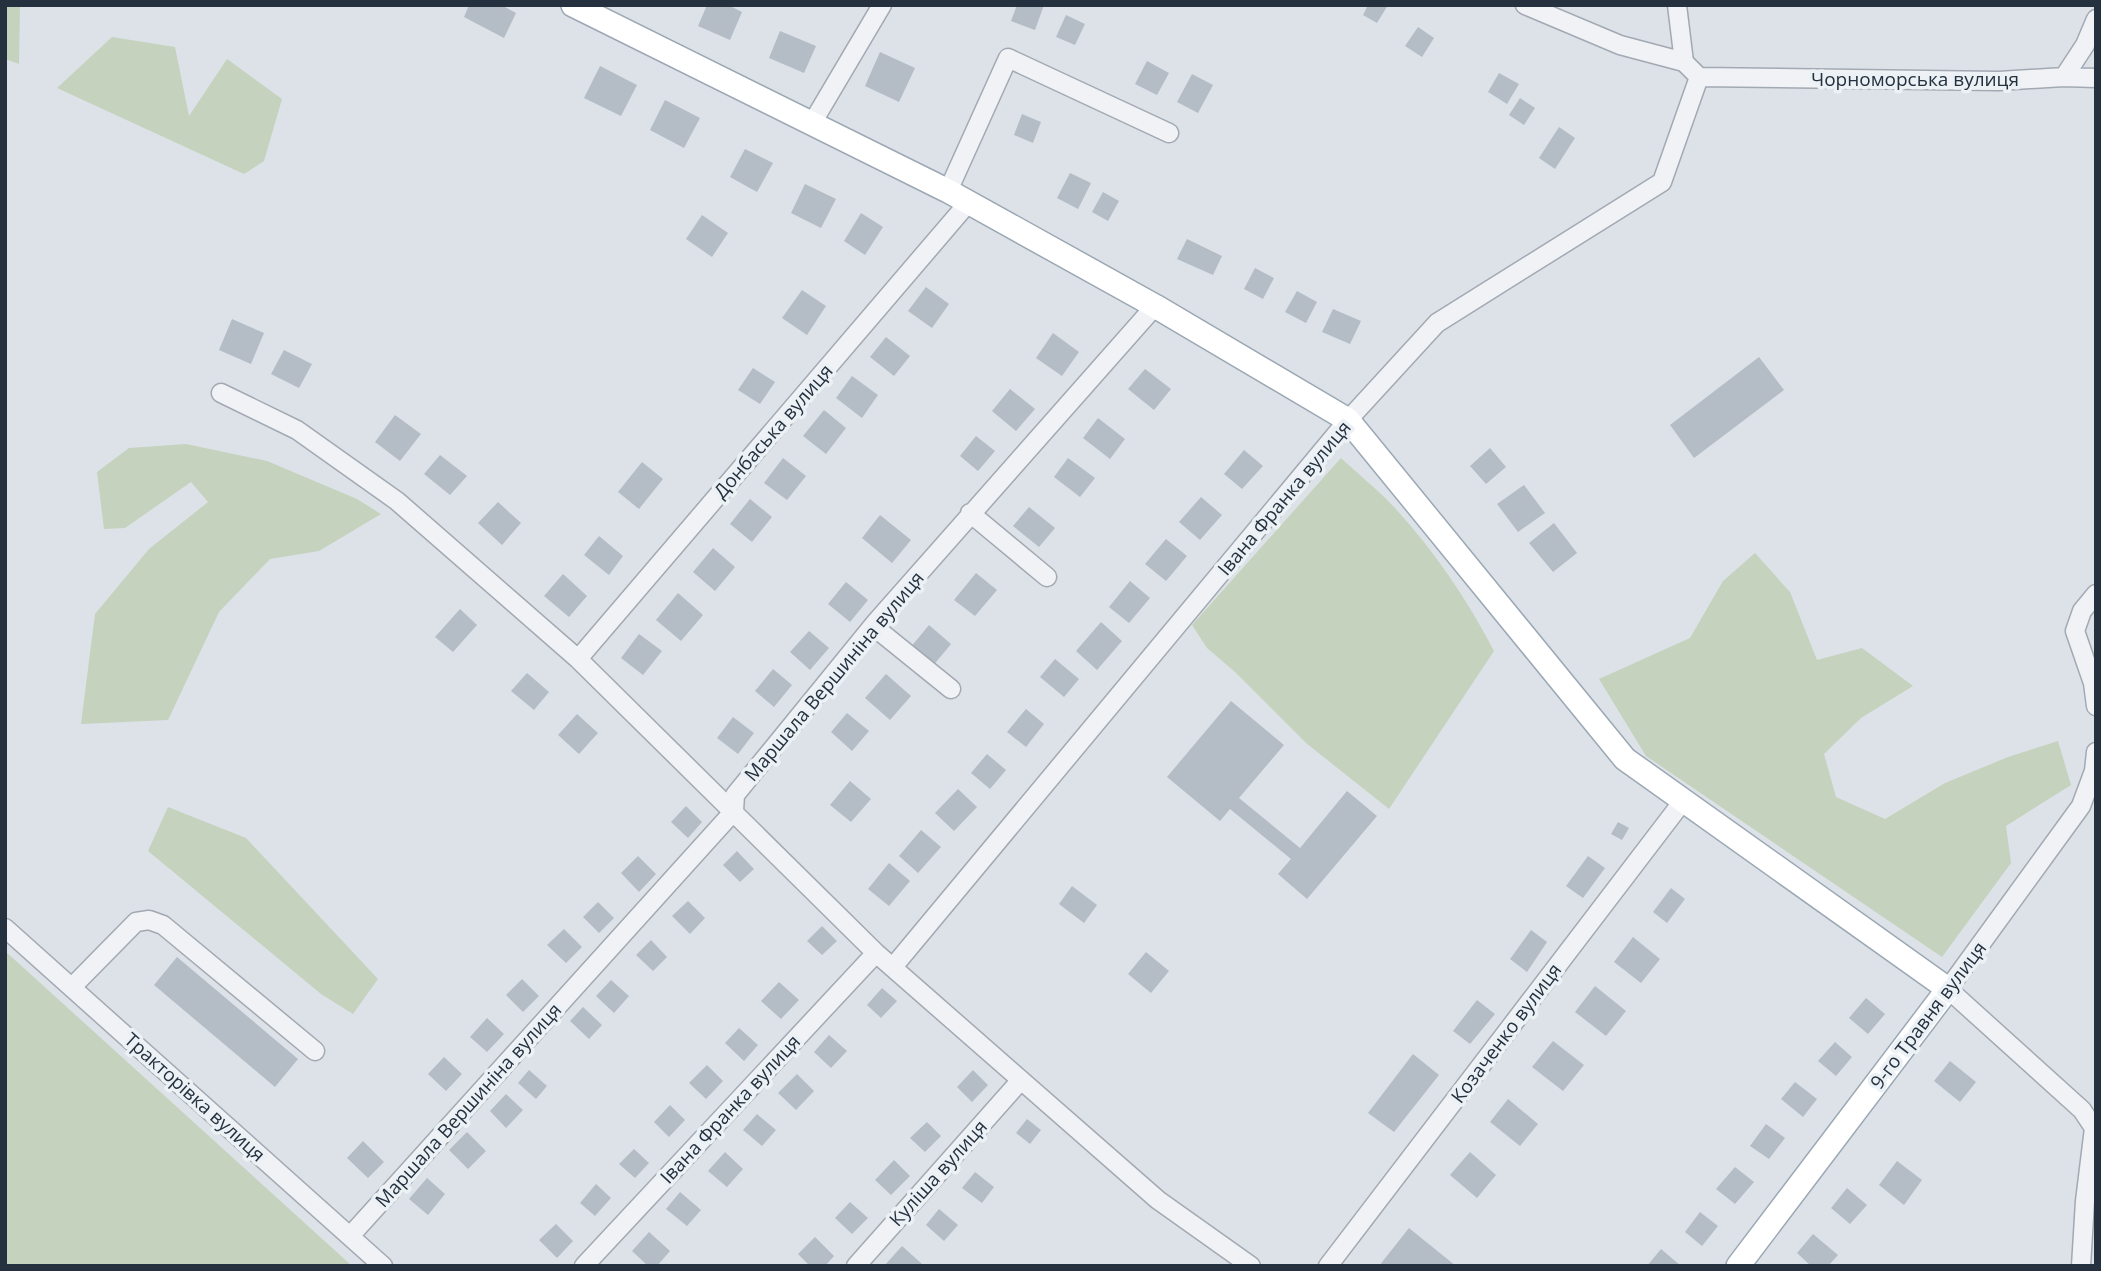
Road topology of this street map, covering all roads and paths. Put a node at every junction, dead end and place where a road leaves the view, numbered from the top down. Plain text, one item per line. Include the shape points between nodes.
1 (573, 5) edge
2 (882, 5) edge
3 (1525, 5) edge
4 (1678, 5) edge
5 (2096, 19) edge
6 (1684, 62) junction
7 (1699, 77) junction
8 (2064, 77) junction
9 (2096, 78) edge
10 (811, 125) junction
11 (1169, 132) dead end
12 (948, 191) junction
13 (968, 203) junction
14 (1155, 306) junction
15 (221, 393) dead end
16 (1348, 420) junction
17 (970, 513) junction
18 (1047, 577) dead end
19 (2096, 594) edge
20 (873, 626) junction
21 (578, 659) junction
22 (950, 689) dead end
23 (2096, 706) edge
24 (2096, 752) edge
25 (1683, 801) junction
26 (734, 811) junction
27 (5, 928) edge
28 (876, 953) junction
29 (893, 967) junction
30 (72, 987) junction
31 (1948, 989) junction
32 (315, 1051) dead end
33 (1021, 1080) junction
34 (351, 1235) junction
35 (383, 1266) edge
36 (584, 1266) edge
37 (856, 1266) edge
38 (1251, 1266) edge
39 (1328, 1266) edge
40 (1738, 1266) edge
41 (2081, 1266) edge

1 - 10 main road
2 - 10 street
3 - 6 street via 1620,45
4 - 6 street
5 - 8 street
6 - 7 street
7 - 8 street, Чорноморська вулиця via 1999,81
7 - 16 street, Івана Франка вулиця via 1662,182 1437,323
8 - 9 street, Чорноморська вулиця
10 - 12 main road
11 - 12 street via 1009,58
12 - 13 main road
13 - 14 main road
13 - 21 street, Донбаська вулиця
14 - 16 main road
14 - 17 street, Маршала Вершиніна вулиця
15 - 21 street via 296,430 397,501
16 - 25 main road via 1625,759
16 - 29 street, Івана Франка вулиця
17 - 18 street
17 - 20 street, Маршала Вершиніна вулиця
19 - 23 street via 2082,611 2075,631
20 - 22 street
20 - 26 street, Маршала Вершиніна вулиця via 735,796
21 - 26 street
24 - 31 street, 9-го Травня вулиця via 2081,806
25 - 31 main road
25 - 39 street, Козаченко вулиця
26 - 28 street
26 - 34 street, Маршала Вершиніна вулиця
27 - 30 street, Тракторівка вулиця
28 - 29 street
28 - 36 street, Івана Франка вулиця
29 - 33 street
30 - 32 street via 136,922 149,920 163,925
30 - 34 street, Тракторівка вулиця
31 - 40 main road, 9-го Травня вулиця
31 - 41 street via 2082,1110 2094,1128
33 - 37 street, Куліша вулиця
33 - 38 street via 1158,1200
34 - 35 street, Тракторівка вулиця

